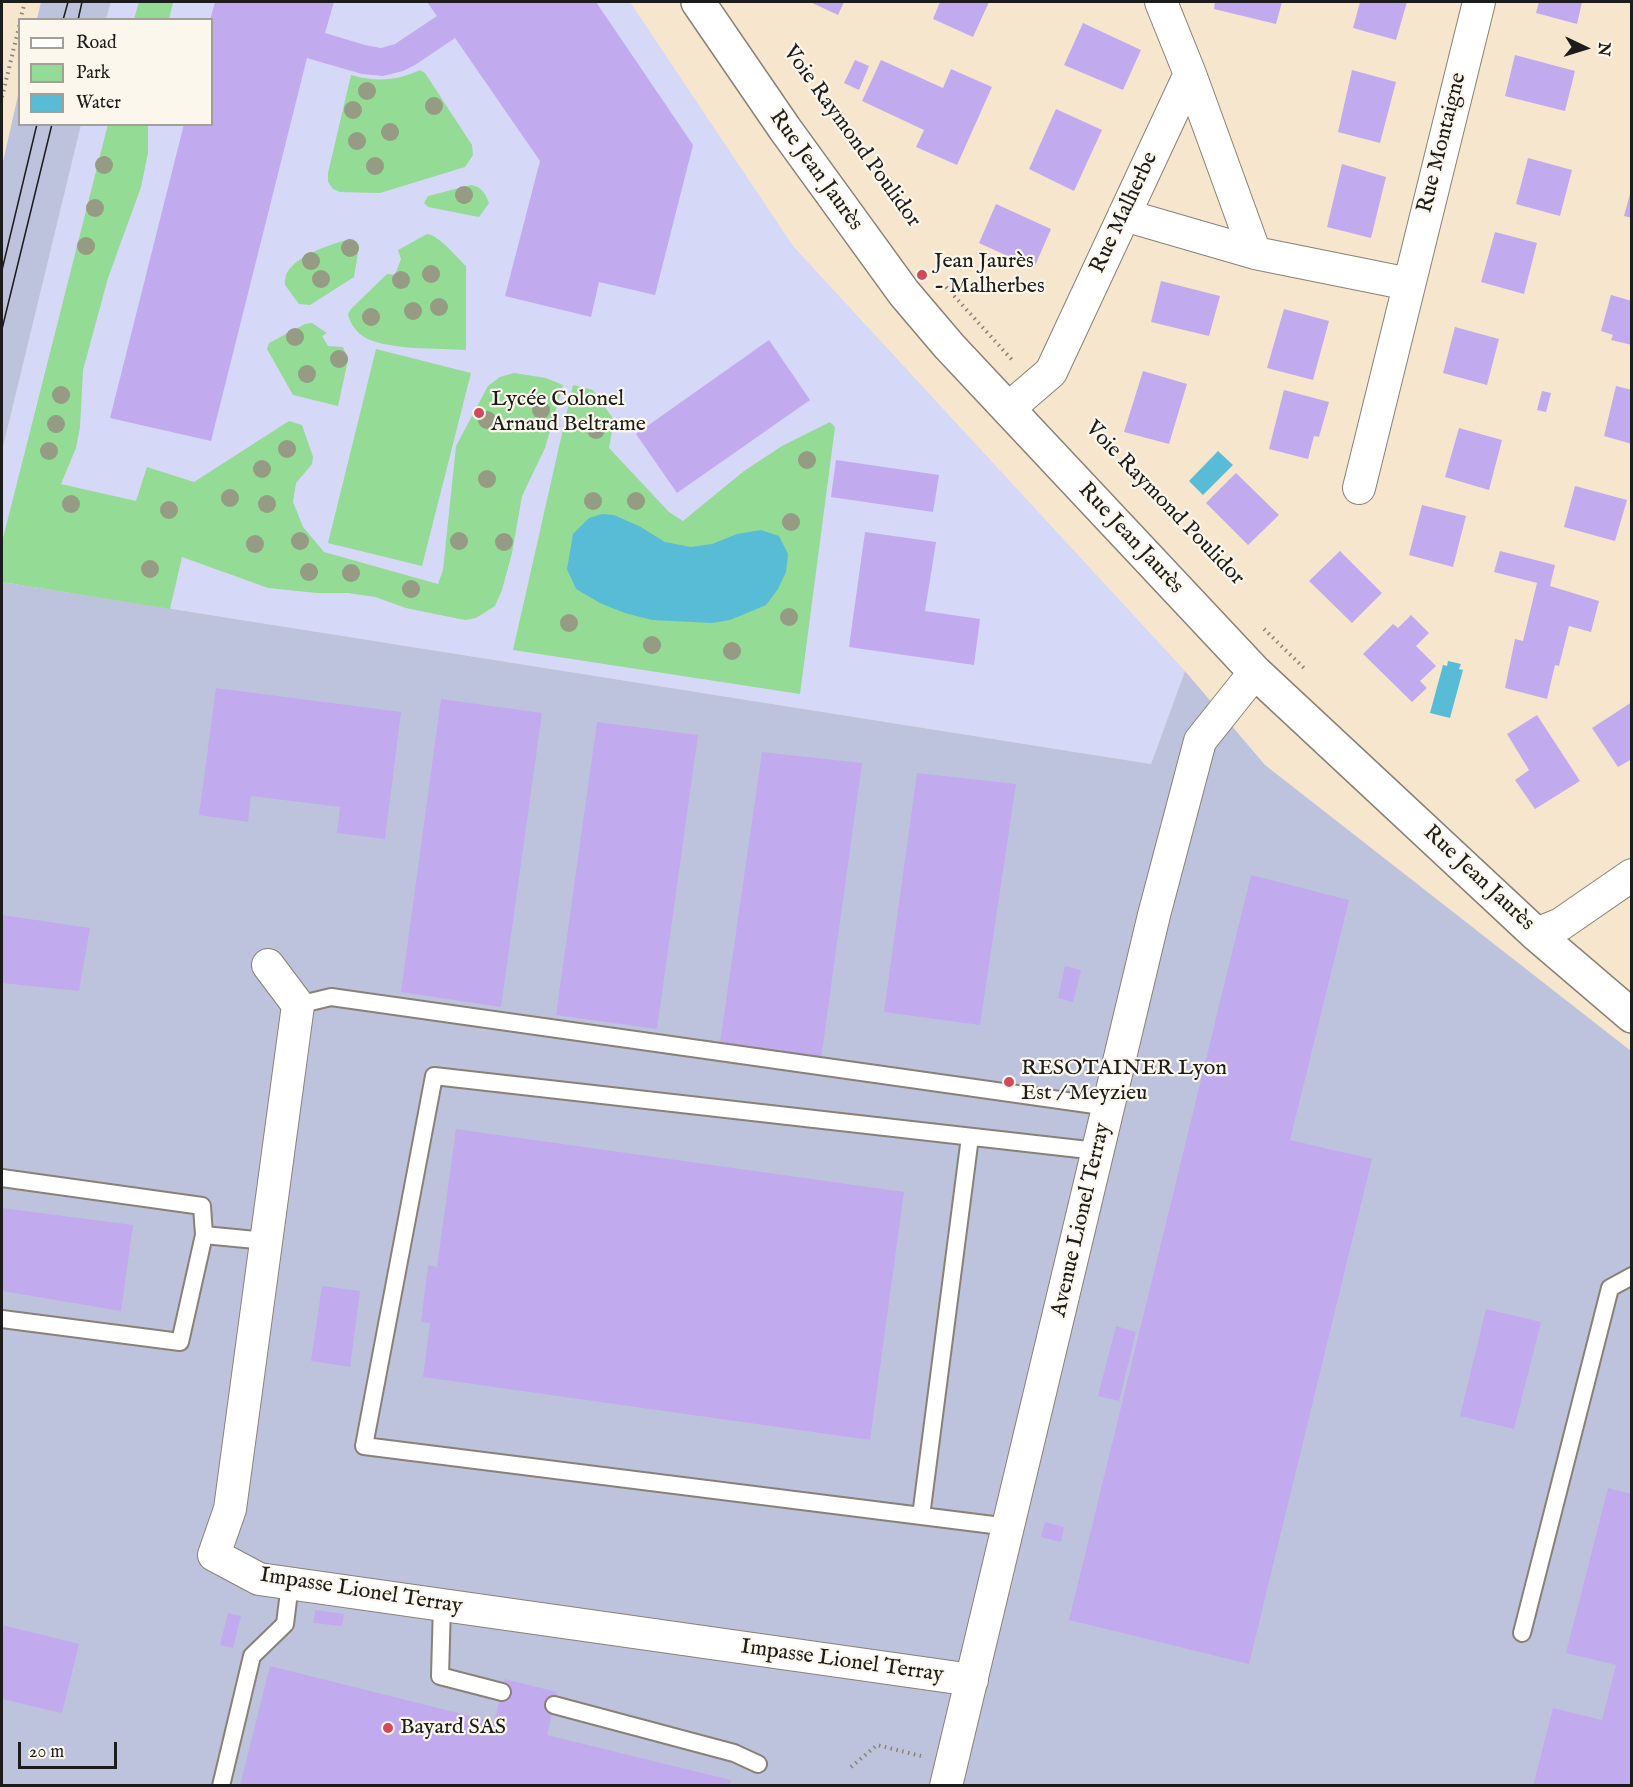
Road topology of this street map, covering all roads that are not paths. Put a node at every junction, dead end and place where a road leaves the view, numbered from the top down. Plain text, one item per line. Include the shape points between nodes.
1 (698, 2) edge
2 (1161, 2) edge
3 (1479, 2) edge
4 (1190, 74) junction
5 (1124, 215) junction
6 (1255, 253) junction
7 (1409, 284) junction
8 (1008, 410) junction
9 (1359, 488) dead end
10 (1255, 672) junction
11 (1632, 875) edge
12 (1536, 934) junction
13 (268, 965) dead end
14 (298, 1005) junction
15 (1632, 1016) edge
16 (1109, 1107) junction
17 (969, 1137) junction
18 (1097, 1151) junction
19 (2, 1178) edge
20 (204, 1234) junction
21 (266, 1241) junction
22 (1632, 1276) edge
23 (2, 1319) edge
24 (921, 1516) junction
25 (1009, 1527) junction
26 (290, 1584) junction
27 (442, 1605) junction
28 (1522, 1633) dead end
29 (972, 1680) junction
30 (502, 1692) dead end
31 (554, 1706) dead end
32 (758, 1764) dead end
33 (949, 1774) edge
34 (221, 1785) edge

1 - 8 main road, Rue Jean Jaurès via 784,129 904,293
2 - 4 street
3 - 7 street, Rue Montaigne
4 - 5 street, Rue Malherbe
4 - 6 street
5 - 6 street
5 - 8 street, Rue Malherbe via 1051,372
6 - 7 street
7 - 9 street, Rue Montaigne
8 - 10 main road, Rue Jean Jaurès
10 - 12 main road, Rue Jean Jaurès
10 - 16 street, Avenue Lionel Terray via 1200,741
11 - 12 street via 1561,924
12 - 15 main road, Rue Jean Jaurès
13 - 14 street
14 - 16 lane via 331,996
14 - 21 street, Impasse Lionel Terray
16 - 18 street, Avenue Lionel Terray
17 - 18 lane
17 - 24 lane
17 - 24 lane via 434,1076 364,1446
18 - 25 street, Avenue Lionel Terray
19 - 20 lane via 202,1206
20 - 21 lane
20 - 23 lane via 180,1341
21 - 26 street, Impasse Lionel Terray via 230,1509 214,1555 259,1579
22 - 28 lane via 1610,1288
24 - 25 lane
25 - 29 street, Avenue Lionel Terray
26 - 27 street, Impasse Lionel Terray
26 - 34 lane via 285,1624 252,1656
27 - 29 street, Impasse Lionel Terray
27 - 30 lane via 440,1676
29 - 33 street, Avenue Lionel Terray
31 - 32 lane via 734,1753

